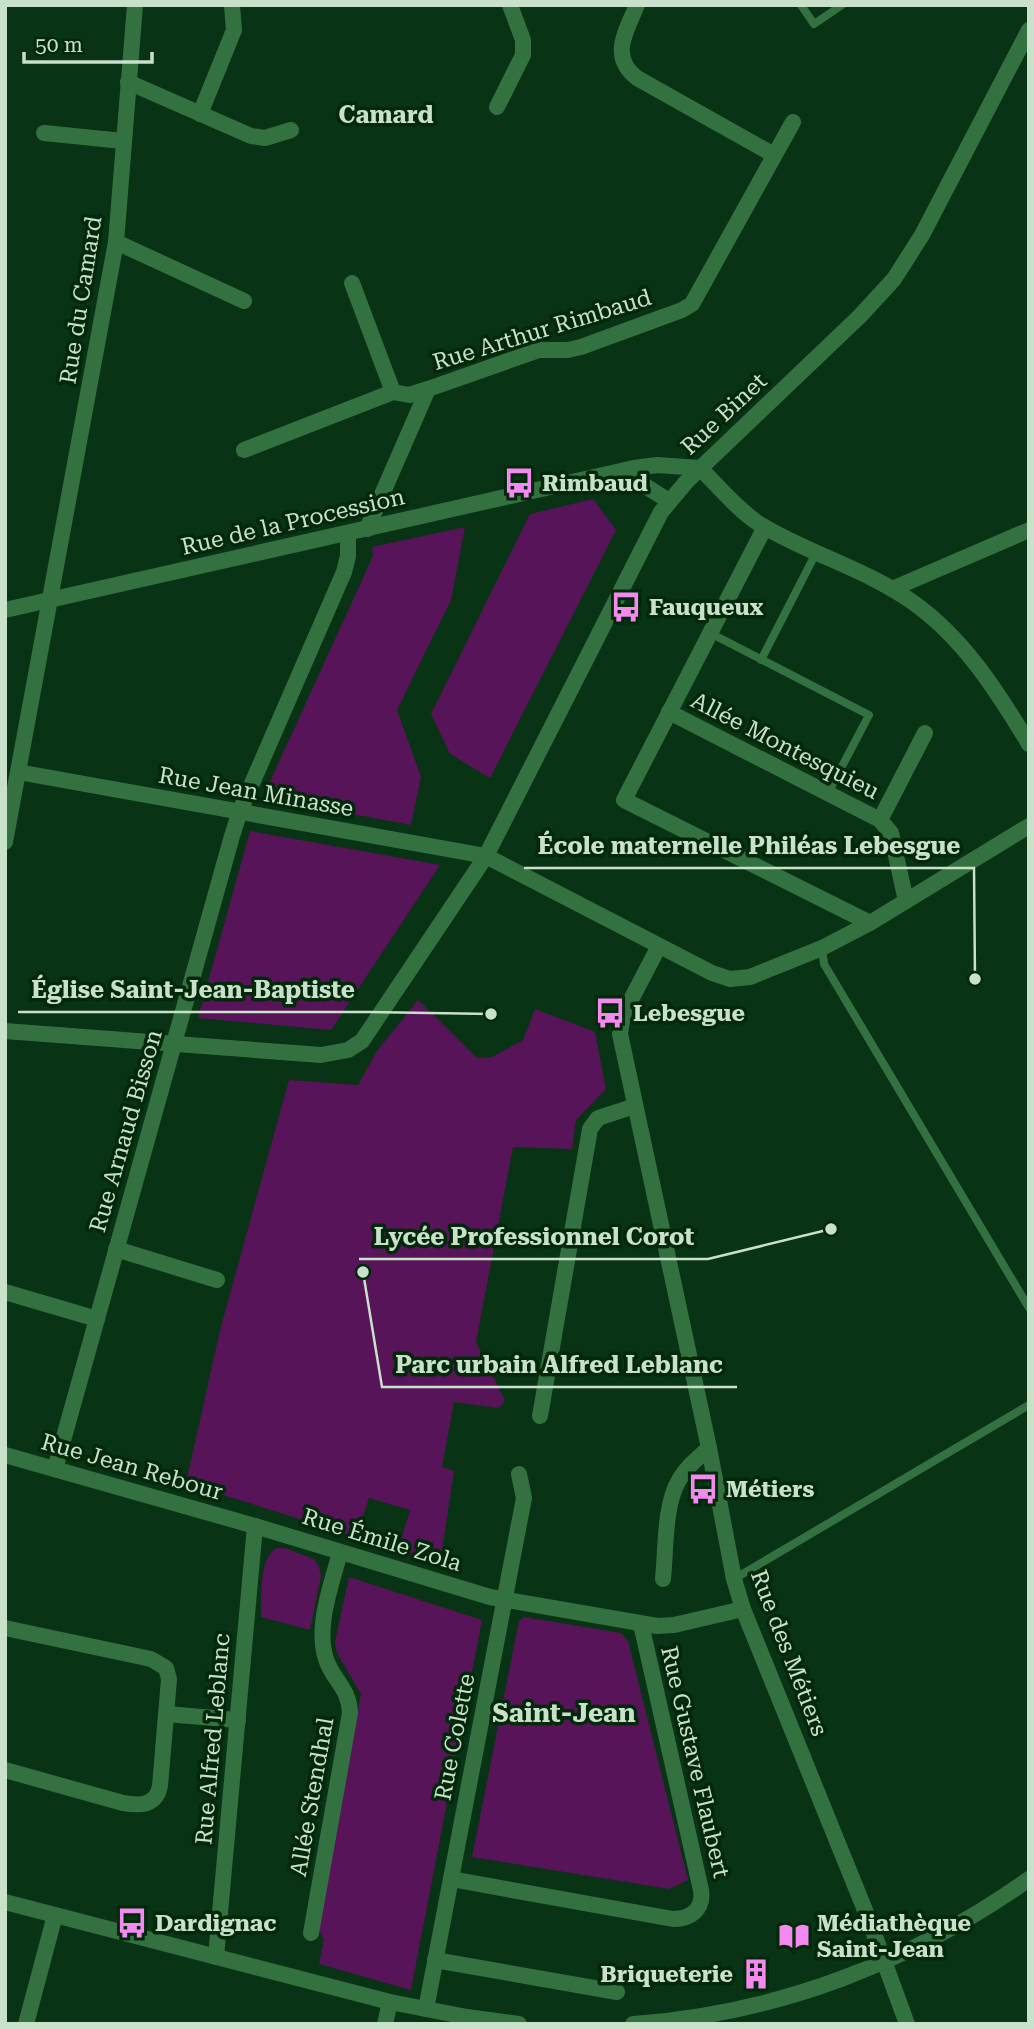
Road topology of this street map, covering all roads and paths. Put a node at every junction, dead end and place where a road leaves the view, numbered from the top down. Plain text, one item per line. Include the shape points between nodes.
1 (135, 5) edge
2 (510, 5) edge
3 (637, 5) edge
4 (801, 5) edge
5 (842, 5) edge
6 (232, 6) edge
7 (1029, 30) edge
8 (128, 82) junction
9 (497, 107) dead end
10 (201, 114) junction
11 (793, 122) dead end
12 (291, 130) dead end
13 (44, 133) dead end
14 (123, 141) junction
15 (774, 155) junction
16 (116, 242) junction
17 (352, 283) dead end
18 (244, 301) dead end
19 (428, 389) junction
20 (393, 393) junction
21 (244, 450) dead end
22 (700, 468) junction
23 (590, 479) junction
24 (669, 501) junction
25 (765, 527) junction
26 (367, 529) junction
27 (1029, 530) edge
28 (348, 533) junction
29 (816, 553) junction
30 (892, 589) junction
31 (51, 600) junction
32 (5, 610) edge
33 (710, 633) junction
34 (761, 660) junction
35 (669, 712) junction
36 (925, 733) dead end
37 (1029, 744) edge
38 (19, 772) junction
39 (828, 793) junction
40 (240, 811) junction
41 (880, 820) junction
42 (1029, 826) edge
43 (5, 842) edge
44 (486, 856) junction
45 (906, 901) junction
46 (870, 923) junction
47 (659, 946) junction
48 (822, 948) junction
49 (5, 1031) edge
50 (174, 1044) junction
51 (635, 1106) junction
52 (116, 1249) junction
53 (217, 1280) dead end
54 (5, 1292) edge
55 (1029, 1309) edge
56 (97, 1319) junction
57 (1029, 1405) edge
58 (540, 1416) dead end
59 (709, 1448) junction
60 (5, 1455) edge
61 (55, 1469) junction
62 (519, 1474) dead end
63 (251, 1524) junction
64 (340, 1552) junction
65 (663, 1579) dead end
66 (734, 1579) junction
67 (505, 1600) junction
68 (743, 1609) junction
69 (641, 1624) junction
70 (5, 1628) edge
71 (166, 1714) junction
72 (238, 1720) junction
73 (5, 1770) edge
74 (451, 1879) junction
75 (1029, 1879) edge
76 (5, 1902) edge
77 (55, 1915) junction
78 (311, 1933) dead end
79 (216, 1957) junction
80 (435, 1960) junction
81 (885, 1962) junction
82 (617, 1993) dead end
83 (390, 2002) junction
84 (426, 2009) junction
85 (466, 2020) edge
86 (26, 2024) edge
87 (385, 2024) edge
88 (519, 2024) edge
89 (633, 2024) edge
90 (907, 2024) edge

1 - 8 street, Rue du Camard
2 - 9 street via 523,40 523,55
3 - 15 street via 622,45 621,58 627,70
4 - 5 lane via 814,24
6 - 10 street via 232,37
7 - 22 street, Rue Binet via 902,269 860,316
8 - 10 street
8 - 14 street, Rue du Camard
10 - 12 street via 257,137
11 - 15 street, Rue Arthur Rimbaud
13 - 14 street
14 - 16 street, Rue du Camard
15 - 19 street, Rue Arthur Rimbaud via 696,300 687,307 581,347 539,350
16 - 18 street
16 - 31 street, Rue du Camard
17 - 20 street
19 - 20 street via 409,395
19 - 26 street, Rue Arthur Rimbaud
20 - 21 street
22 - 23 street, Rue de la Procession via 657,465
22 - 24 street, Rue Binet
22 - 25 street
23 - 24 street, Rue de la Procession via 629,479
23 - 26 street, Rue de la Procession
24 - 44 street, Rue Binet
25 - 29 street
25 - 33 street
26 - 28 street, Rue de la Procession
27 - 30 street
28 - 31 street, Rue de la Procession
28 - 40 street, Rue Arnaud Bisson via 348,556 340,584
29 - 30 street
29 - 34 lane
30 - 37 street via 929,615 983,671
31 - 32 street, Rue de la Procession
31 - 38 street, Rue du Camard
33 - 34 lane
33 - 35 street
34 - 39 lane via 869,715
35 - 39 street, Allée Montesquieu
35 - 46 street via 624,800
36 - 41 street, Allée Montesquieu
38 - 40 street, Rue Jean Minasse
38 - 43 street, Rue du Camard
39 - 41 street, Allée Montesquieu
40 - 44 street, Rue Jean Minasse
40 - 50 street, Rue Arnaud Bisson
41 - 45 street, Allée Montesquieu via 891,833
42 - 45 street, Rue Jean Minasse
44 - 47 street, Rue Jean Minasse
44 - 50 street, Rue Binet via 376,1023 356,1046 321,1055
45 - 46 street, Rue Jean Minasse
46 - 48 street, Rue Jean Minasse
47 - 48 street, Rue Jean Minasse via 730,979 758,974
47 - 51 street, Rue des Métiers via 621,1021
48 - 55 lane via 824,964
49 - 50 street, Rue Binet
50 - 52 street, Rue Arnaud Bisson
51 - 58 street via 598,1118 590,1129
51 - 59 street, Rue des Métiers
52 - 53 street
52 - 56 street, Rue Arnaud Bisson
54 - 56 street
56 - 61 street, Rue Arnaud Bisson
57 - 66 lane
59 - 65 street via 675,1486
59 - 66 street, Rue des Métiers
60 - 61 street, Rue Jean Rebour
61 - 63 street, Rue Jean Rebour
62 - 67 street, Rue Colette via 524,1498
63 - 64 street, Rue Émile Zola
63 - 72 street, Rue Alfred Leblanc
64 - 67 street, Rue Émile Zola
64 - 78 street, Allée Stendhal via 323,1644 326,1661 349,1696 350,1713
66 - 68 street, Rue des Métiers
67 - 69 street, Rue Émile Zola
67 - 74 street, Rue Colette
68 - 69 street, Rue Émile Zola via 674,1625
68 - 81 street, Rue des Métiers
69 - 74 street, Rue Gustave Flaubert via 701,1890 698,1909 691,1916 673,1919
70 - 71 street via 157,1661 168,1673
71 - 72 street
71 - 73 street via 160,1786 150,1803 123,1803
72 - 79 street, Rue Alfred Leblanc
74 - 80 street, Rue Colette
75 - 81 street via 946,1931
76 - 77 street
77 - 79 street
77 - 86 street
79 - 83 street
80 - 82 street
80 - 84 street, Rue Colette
81 - 89 street via 773,2001
81 - 90 street, Rue des Métiers
83 - 84 street
83 - 87 street
84 - 85 street
85 - 88 street

